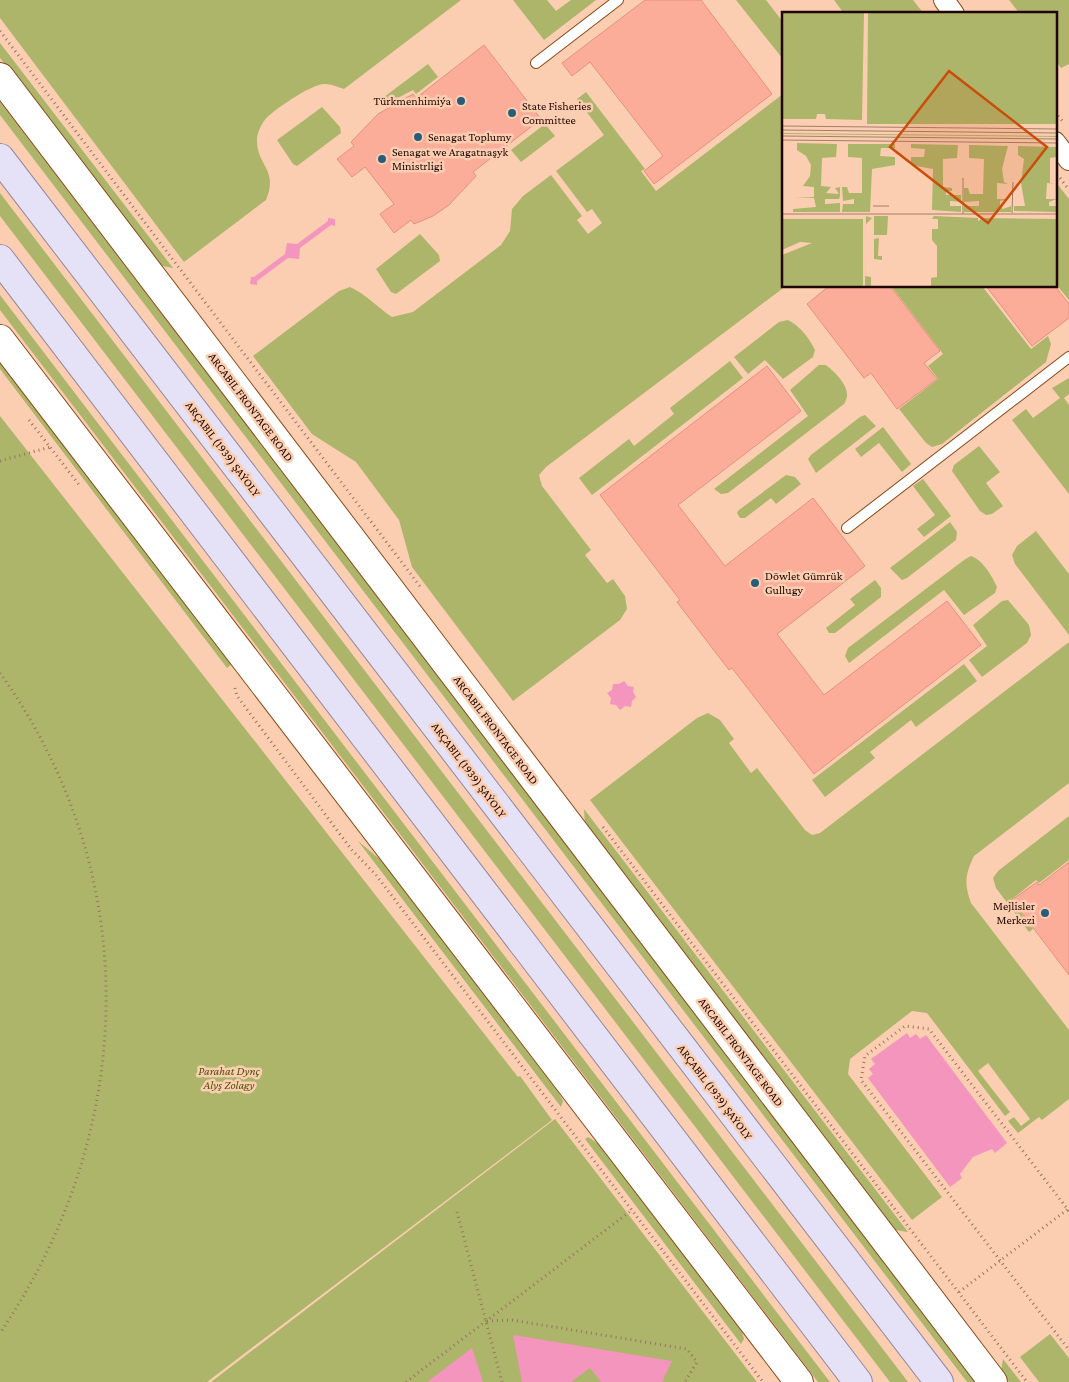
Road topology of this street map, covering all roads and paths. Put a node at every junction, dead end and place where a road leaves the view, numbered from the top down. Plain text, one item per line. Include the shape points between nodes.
1 (618, 0) edge
2 (944, 0) edge
3 (953, 12) edge
4 (0, 31) edge
5 (536, 63) dead end
6 (0, 77) edge
7 (1056, 113) edge
8 (1069, 130) edge
9 (1056, 143) edge
10 (0, 158) edge
11 (1069, 160) edge
12 (1056, 173) edge
13 (1069, 190) edge
14 (0, 259) edge
15 (0, 339) edge
16 (1069, 357) edge
17 (28, 418) dead end
18 (50, 447) junction
19 (0, 461) edge
20 (86, 494) dead end
21 (847, 528) dead end
22 (424, 592) dead end
23 (0, 673) edge
24 (230, 681) dead end
25 (600, 823) dead end
26 (632, 1210) junction
27 (1068, 1210) edge
28 (457, 1212) dead end
29 (1000, 1261) junction
30 (959, 1292) junction
31 (486, 1321) junction
32 (0, 1333) edge
33 (1069, 1350) edge
34 (406, 1382) edge
35 (502, 1382) edge
36 (685, 1382) edge
37 (763, 1382) edge
38 (799, 1382) edge
39 (858, 1382) edge
40 (939, 1382) edge
41 (993, 1382) edge
42 (1027, 1382) edge

1 - 5 lane
2 - 3 street
4 - 22 path
6 - 41 street, ARCABIL FRONTAGE ROAD
7 - 8 path
9 - 11 street
10 - 40 main road, ARÇABIL (1939) ŞAÝOLY
12 - 13 path
14 - 39 main road
15 - 38 street
16 - 21 lane
17 - 18 path
18 - 19 path
18 - 20 path
23 - 32 path via 23,705 61,776 84,844 94,882 107,1009 102,1074 76,1180 37,1272
24 - 26 path via 261,732 271,740 351,849 376,875
25 - 30 path
26 - 31 path
26 - 37 path
27 - 29 path
27 - 29 path via 929,1029 905,1026 865,1056 861,1080
28 - 31 path
29 - 30 path
29 - 33 path
30 - 42 path
31 - 34 path
31 - 35 path
31 - 36 path via 512,1320 688,1349 697,1362

